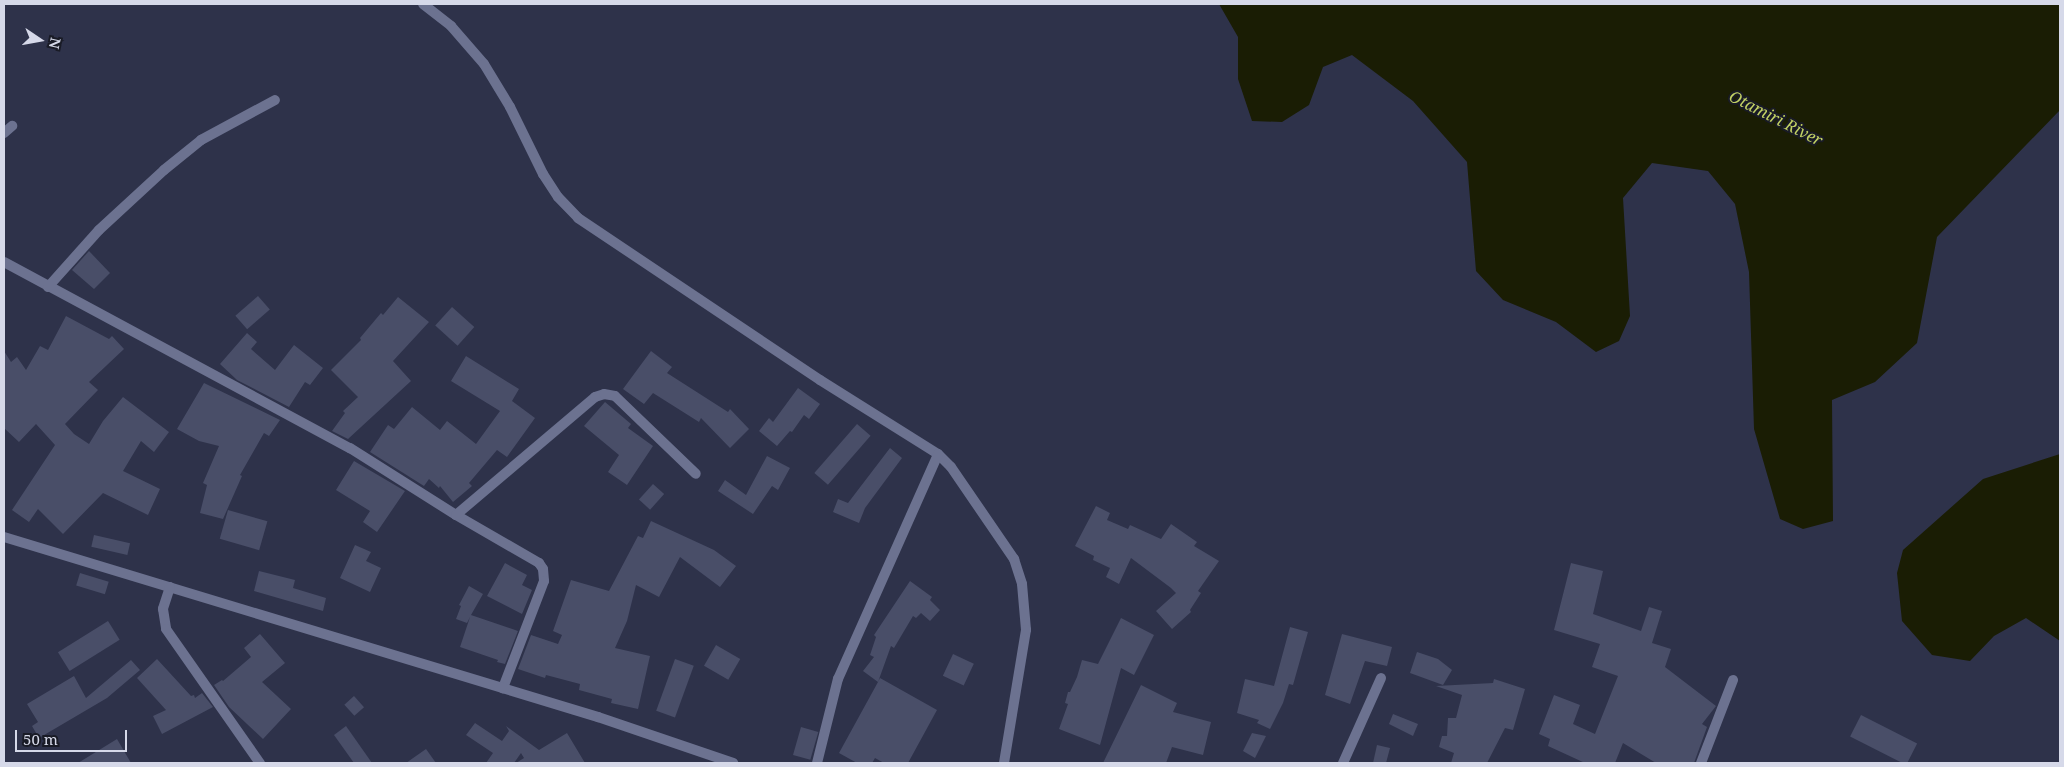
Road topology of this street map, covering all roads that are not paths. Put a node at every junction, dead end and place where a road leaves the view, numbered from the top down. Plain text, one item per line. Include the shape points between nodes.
1 (423, 4) edge
2 (275, 100) dead end
3 (12, 126) dead end
4 (4, 134) edge
5 (4, 262) edge
6 (48, 287) junction
7 (938, 454) junction
8 (696, 474) dead end
9 (456, 515) junction
10 (4, 537) edge
11 (170, 587) junction
12 (1381, 678) dead end
13 (1733, 680) dead end
14 (502, 688) junction
15 (260, 763) edge
16 (733, 763) edge
17 (818, 763) edge
18 (1004, 763) edge
19 (1343, 763) edge
20 (1701, 763) edge

1 - 7 street via 451,26 484,64 510,107 543,174 558,197 578,218 820,380
2 - 6 street via 201,140 164,170 99,230
3 - 4 street
5 - 6 street
6 - 9 street via 350,448
7 - 17 street via 838,679
7 - 18 street via 973,496 1014,559 1022,584 1026,630
8 - 9 street via 615,396 604,394 595,397
9 - 14 street via 539,563 543,570 544,581
10 - 11 street
11 - 14 street
11 - 15 street via 163,609 166,629
12 - 19 street
13 - 20 street
14 - 16 street

